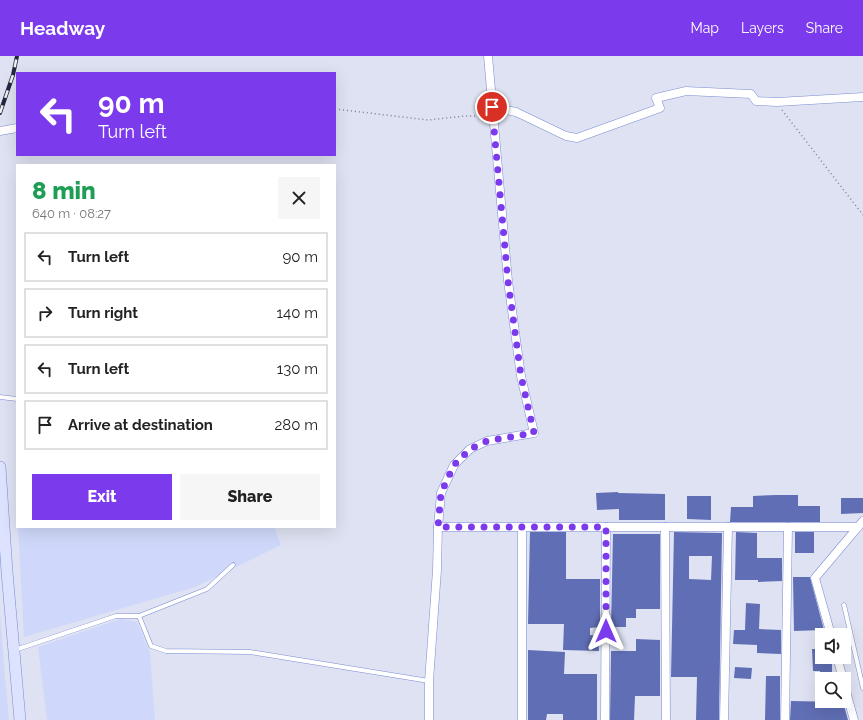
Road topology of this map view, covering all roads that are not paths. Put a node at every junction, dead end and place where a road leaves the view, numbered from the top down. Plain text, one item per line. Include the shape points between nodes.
1 (488, 56) edge
2 (863, 97) edge
3 (492, 107) junction
4 (16, 128) edge
5 (0, 131) edge
6 (0, 397) edge
7 (16, 399) edge
8 (0, 467) edge
9 (861, 524) edge
10 (438, 527) junction
11 (522, 527) junction
12 (606, 527) junction
13 (665, 527) junction
14 (728, 527) junction
15 (788, 527) junction
16 (233, 566) dead end
17 (844, 605) dead end
18 (139, 616) junction
19 (829, 628) edge
20 (14, 650) junction
21 (429, 681) junction
22 (863, 688) edge
23 (851, 708) edge
24 (20, 720) edge
25 (429, 720) edge
26 (522, 720) edge
27 (606, 720) edge
28 (666, 720) edge
29 (724, 720) edge
30 (785, 720) edge
31 (854, 720) edge

1 - 3 street
2 - 3 street via 777,102 756,101 751,94 686,91 656,98 660,108 577,138 566,136 516,112
3 - 10 street via 508,281 521,376 534,433 487,441 470,449 454,465 441,493
4 - 5 street
6 - 7 lane
8 - 20 main road
9 - 15 street
9 - 19 street via 815,578
10 - 11 street
10 - 21 street
11 - 12 street
11 - 26 street
12 - 13 street
12 - 27 street
13 - 14 street
13 - 28 street
14 - 15 street
14 - 29 street
15 - 30 street
16 - 18 lane via 207,589
17 - 22 lane
18 - 20 lane via 116,616
18 - 21 lane via 151,646 166,651 250,652
20 - 24 main road
21 - 25 street
23 - 31 street

